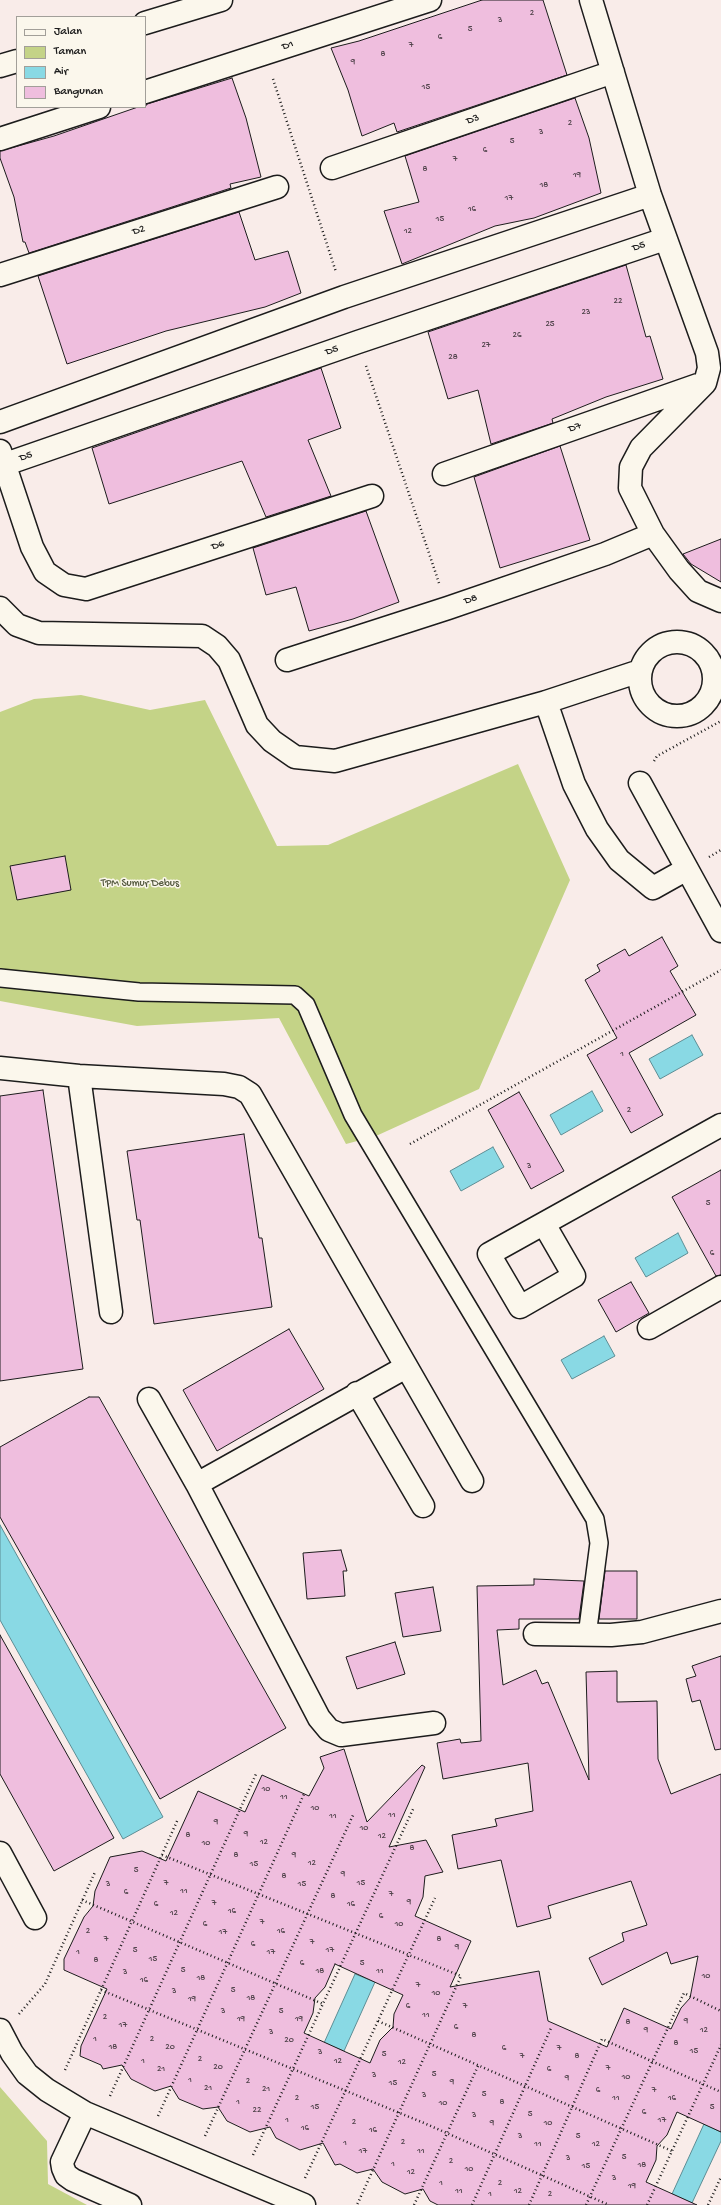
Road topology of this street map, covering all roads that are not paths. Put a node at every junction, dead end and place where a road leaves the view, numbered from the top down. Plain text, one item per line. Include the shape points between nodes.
1 (221, 0) edge
2 (430, 0) edge
3 (591, 0) edge
4 (146, 23) edge
5 (16, 61) edge
6 (0, 66) edge
7 (613, 72) junction
8 (146, 92) edge
9 (96, 108) edge
10 (0, 139) edge
11 (332, 168) dead end
12 (277, 187) dead end
13 (650, 195) junction
14 (665, 239) junction
15 (0, 275) edge
16 (705, 383) junction
17 (0, 422) edge
18 (2, 461) edge
19 (444, 474) dead end
20 (372, 496) dead end
21 (653, 534) junction
22 (721, 601) edge
23 (0, 608) edge
24 (287, 660) dead end
25 (640, 671) dead end
26 (546, 702) junction
27 (640, 783) road end
28 (687, 869) junction
29 (721, 931) edge
30 (0, 978) edge
31 (0, 1068) edge
32 (79, 1076) junction
33 (721, 1125) edge
34 (544, 1224) dead end
35 (721, 1287) edge
36 (111, 1312) dead end
37 (649, 1328) dead end
38 (406, 1368) junction
39 (357, 1393) junction
40 (149, 1399) dead end
41 (472, 1481) dead end
42 (197, 1484) junction
43 (423, 1506) dead end
44 (721, 1611) edge
45 (535, 1634) dead end
46 (587, 1636) junction
47 (434, 1723) dead end
48 (0, 1853) edge
49 (35, 1918) dead end
50 (1, 2032) edge
51 (92, 2116) junction
52 (300, 2203) edge
53 (130, 2205) edge

1 - 4 street
2 - 8 street, D1
3 - 7 street
5 - 6 street
7 - 11 street, D3
7 - 13 street
9 - 10 street
12 - 15 street, D2
13 - 14 street
13 - 17 street via 344,297
14 - 16 street via 707,353 709,368
14 - 18 street, D5
16 - 19 street, D7
16 - 21 street via 641,448 631,467 630,488
18 - 20 street, D6 via 32,547 45,572 64,585 86,589
21 - 22 street via 698,591
21 - 24 street, D8 via 605,554
23 - 26 street via 17,625 39,633 202,636 217,646 229,660 258,725 272,741 294,757 335,761
25 - 26 street
26 - 28 street via 574,784 597,829 619,860 653,888
27 - 28 street
28 - 29 street
30 - 46 lane via 139,992 295,995 306,1005 353,1115 596,1519 599,1543
31 - 32 street
32 - 36 street
32 - 38 street via 224,1084 239,1087 250,1094
33 - 34 street
35 - 37 street
38 - 39 street
38 - 41 street
39 - 42 street
39 - 43 street
40 - 42 street
42 - 47 street via 319,1718 329,1730 341,1735
44 - 46 street via 642,1632
45 - 46 street
48 - 49 street
50 - 51 street via 27,2074 54,2094
51 - 52 street
51 - 53 street via 62,2162 63,2168 73,2180

